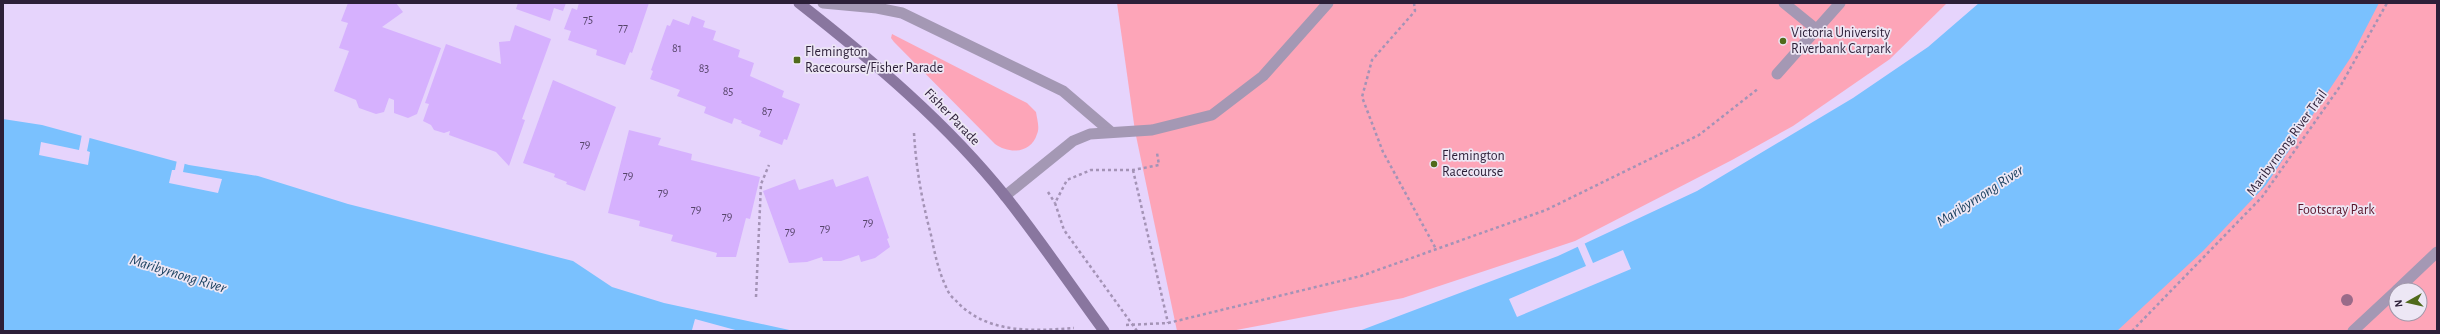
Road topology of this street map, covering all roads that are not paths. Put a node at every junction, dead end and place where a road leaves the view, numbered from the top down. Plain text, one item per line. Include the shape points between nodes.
1 (799, 3) edge
2 (823, 3) edge
3 (1328, 3) edge
4 (1784, 3) edge
5 (1840, 3) edge
6 (1816, 29) junction
7 (1777, 74) road end
8 (1111, 132) junction
9 (1005, 196) junction
10 (2437, 252) edge
11 (2405, 282) edge
12 (2388, 297) edge
13 (1104, 331) edge
14 (2352, 331) edge

1 - 9 main road, Fisher Parade via 912,97
2 - 8 lane via 902,13 1063,91
3 - 8 lane via 1263,76 1212,115 1152,130
4 - 6 lane
5 - 6 lane
6 - 7 lane
8 - 9 lane via 1090,134 1073,141
9 - 13 main road, Fisher Parade
10 - 11 lane
12 - 14 lane

